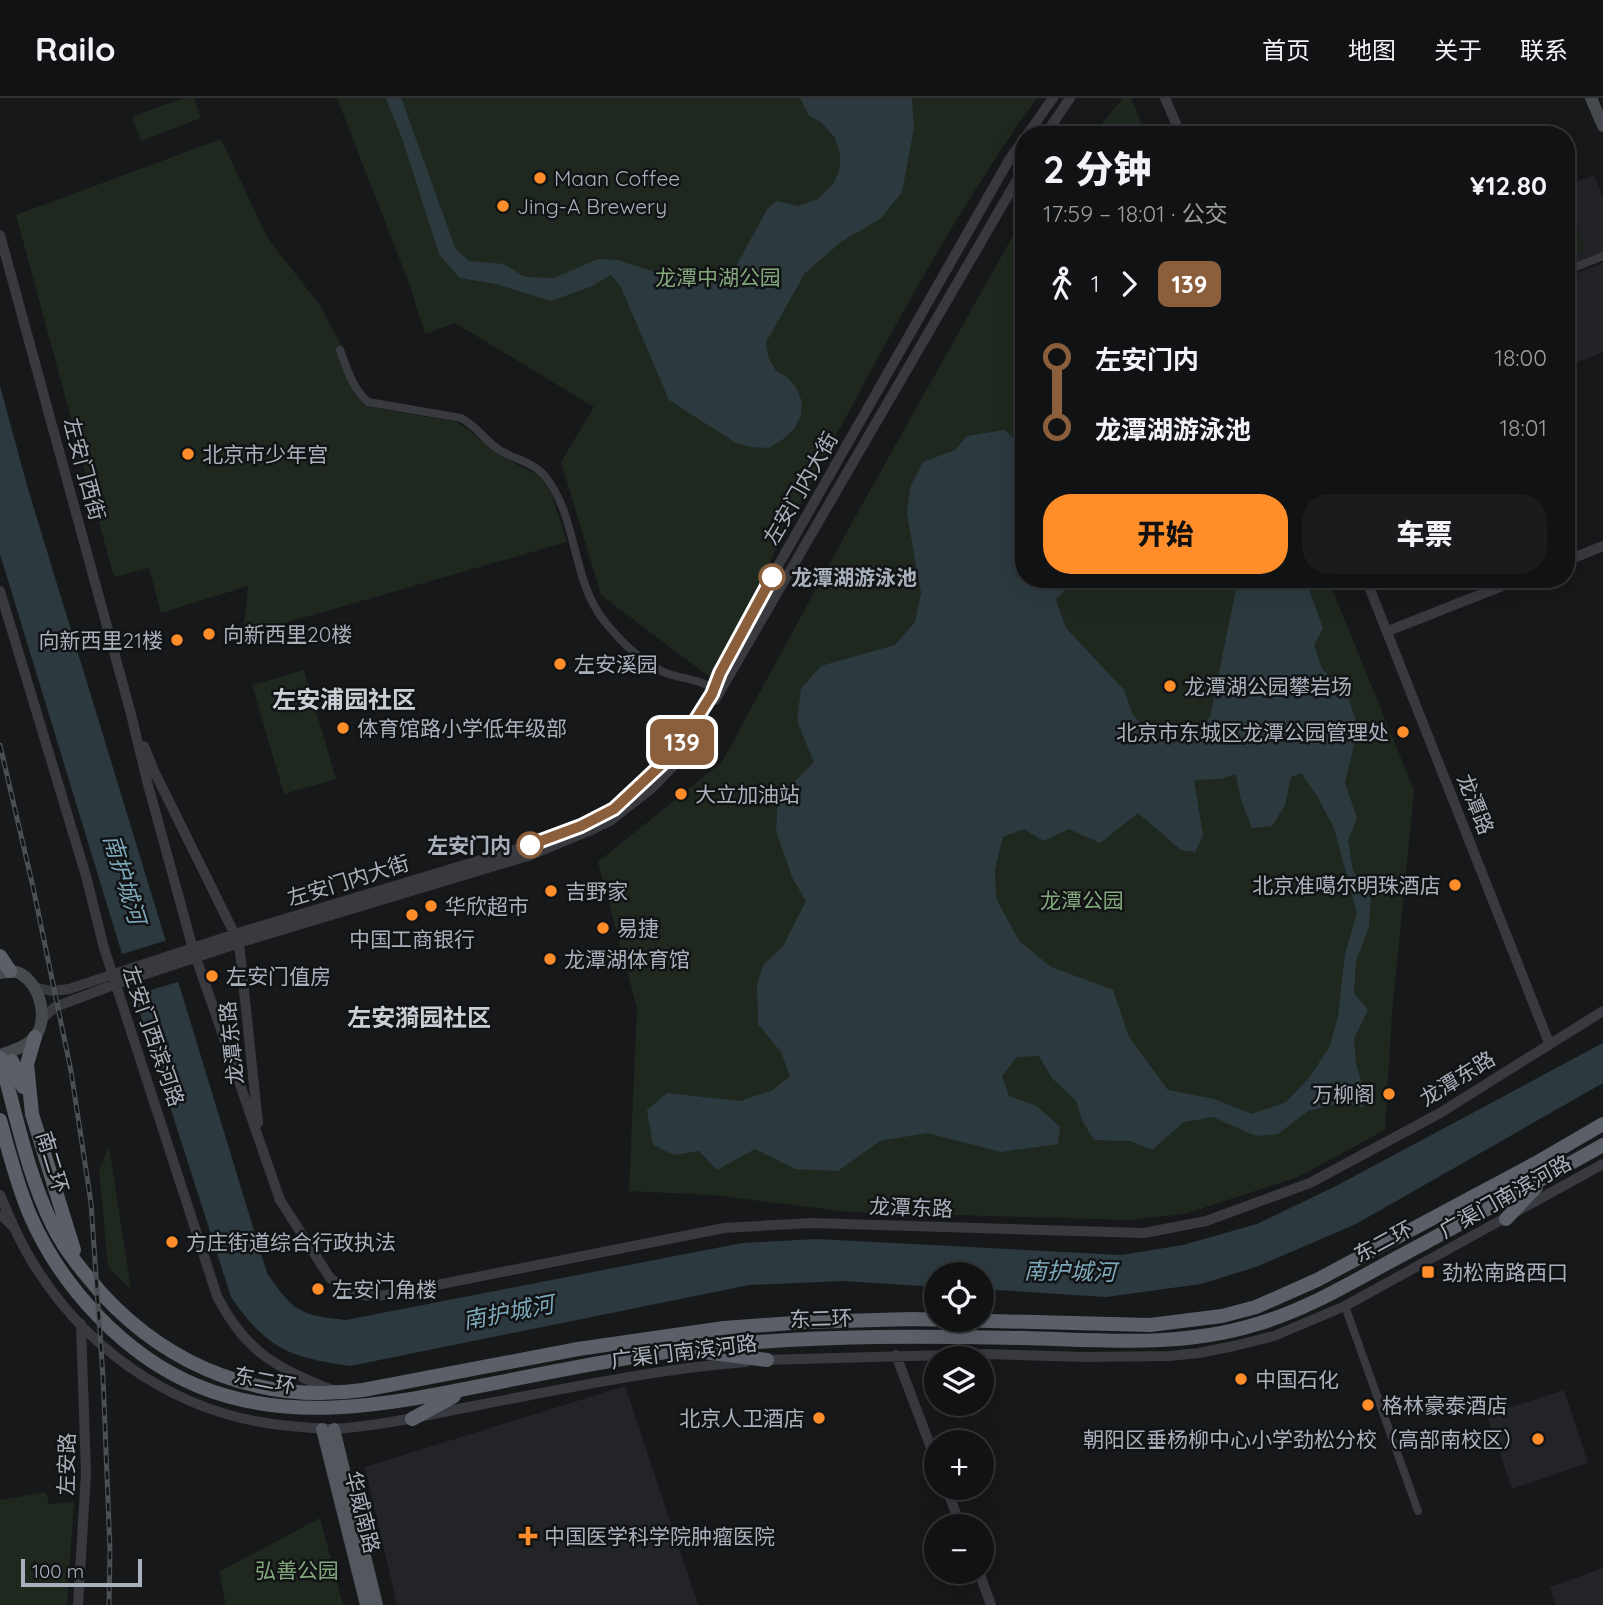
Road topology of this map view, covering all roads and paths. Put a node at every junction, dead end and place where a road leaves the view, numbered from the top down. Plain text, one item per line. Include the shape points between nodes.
1 (1053, 98) edge
2 (1070, 98) edge
3 (1166, 98) edge
4 (1591, 98) edge
5 (1033, 126) edge
6 (1051, 126) edge
7 (1177, 126) edge
8 (1603, 126) edge
9 (1015, 151) edge
10 (1015, 183) edge
11 (0, 235) edge
12 (1603, 256) edge
13 (1575, 267) edge
14 (340, 350) dead end
15 (1603, 546) edge
16 (1575, 557) edge
17 (1370, 588) edge
18 (1497, 588) edge
19 (0, 591) edge
20 (1388, 631) junction
21 (717, 690) junction
22 (131, 714) junction
23 (237, 939) junction
24 (194, 954) junction
25 (0, 956) edge
26 (5, 972) edge
27 (119, 978) junction
28 (34, 987) junction
29 (1603, 1011) edge
30 (42, 1019) junction
31 (35, 1037) junction
32 (1549, 1043) junction
33 (4, 1058) edge
34 (32, 1114) junction
35 (0, 1120) edge
36 (1603, 1124) edge
37 (260, 1140) junction
38 (1603, 1145) edge
39 (1603, 1164) edge
40 (1544, 1178) junction
41 (0, 1195) edge
42 (0, 1215) edge
43 (1506, 1219) junction
44 (15, 1230) junction
45 (52, 1259) joint
46 (82, 1271) junction
47 (1345, 1306) junction
48 (80, 1324) junction
49 (682, 1350) junction
50 (896, 1355) junction
51 (767, 1360) junction
52 (468, 1388) junction
53 (341, 1393) junction
54 (412, 1419) junction
55 (328, 1429) junction
56 (924, 1430) edge
57 (1418, 1511) dead end
58 (983, 1584) edge
59 (78, 1605) edge
60 (366, 1605) edge
61 (377, 1605) edge
62 (991, 1605) edge

1 - 5 street, 左安门内大街
2 - 6 street
3 - 7 street
4 - 8 main road
9 - 21 street, 左安门内大街 via 771,578 720,673
10 - 21 street, 左安门内大街
11 - 22 street, 左安门西街
12 - 13 street
14 - 21 street via 359,395 368,402 461,418 502,452 543,474 566,521 583,582 605,622 658,669 700,680
15 - 16 street
17 - 20 street, 龙潭路
18 - 20 street
19 - 27 street, 左安门西滨河路
20 - 32 street, 龙潭路
21 - 23 street, 左安门内大街 via 676,751 638,789 596,820
22 - 23 street, 左安门西街 via 155,774
22 - 24 street, 左安门西街
23 - 24 street, 左安门内大街
23 - 37 street, 龙潭东路
24 - 27 street, 左安门内大街
24 - 37 street, 龙潭东路
25 - 26 highway
26 - 28 main road via 21,974
27 - 28 street via 59,992
27 - 30 street via 55,1007
27 - 53 street, 左安门西滨河路 via 217,1296 228,1318 267,1359
28 - 30 main road
29 - 32 street, 龙潭东路
30 - 31 main road
31 - 33 main road
31 - 34 highway via 27,1064
32 - 37 street, 龙潭东路 via 1440,1113 1310,1183 1206,1221 1143,1233 811,1223 724,1228 386,1295 352,1293 330,1279 280,1200
33 - 34 highway
33 - 46 highway, 南二环 via 43,1204
34 - 46 highway
35 - 45 highway, 南二环 via 27,1210
36 - 53 highway, 东二环 via 1317,1280 1256,1307 1222,1316 1150,1325 912,1319 724,1328 578,1349
38 - 40 highway, 东二环
39 - 43 street, 广渠门南滨河路
40 - 43 highway
40 - 49 highway, 东二环 via 1324,1296 1226,1333 1151,1342 912,1336 806,1339
41 - 44 street, 广渠门南滨河路
42 - 44 street
43 - 47 street, 广渠门南滨河路
44 - 48 street, 广渠门南滨河路 via 37,1270
45 - 52 highway, 东二环 via 116,1332 144,1354 197,1386 229,1396 259,1405 337,1409
46 - 53 highway, 东二环 via 127,1320 204,1370 262,1388
47 - 50 street, 广渠门南滨河路 via 1274,1336 1199,1353
47 - 57 street
48 - 55 street, 广渠门南滨河路 via 133,1369 190,1403 256,1423
48 - 59 street, 左安路 via 86,1473
49 - 51 highway
49 - 52 highway, 东二环
50 - 51 street, 广渠门南滨河路
50 - 56 street
51 - 54 street, 广渠门南滨河路 via 584,1384
52 - 54 highway
54 - 55 street, 广渠门南滨河路
55 - 60 main road, 华威南路
55 - 61 main road, 华威南路
58 - 62 street

